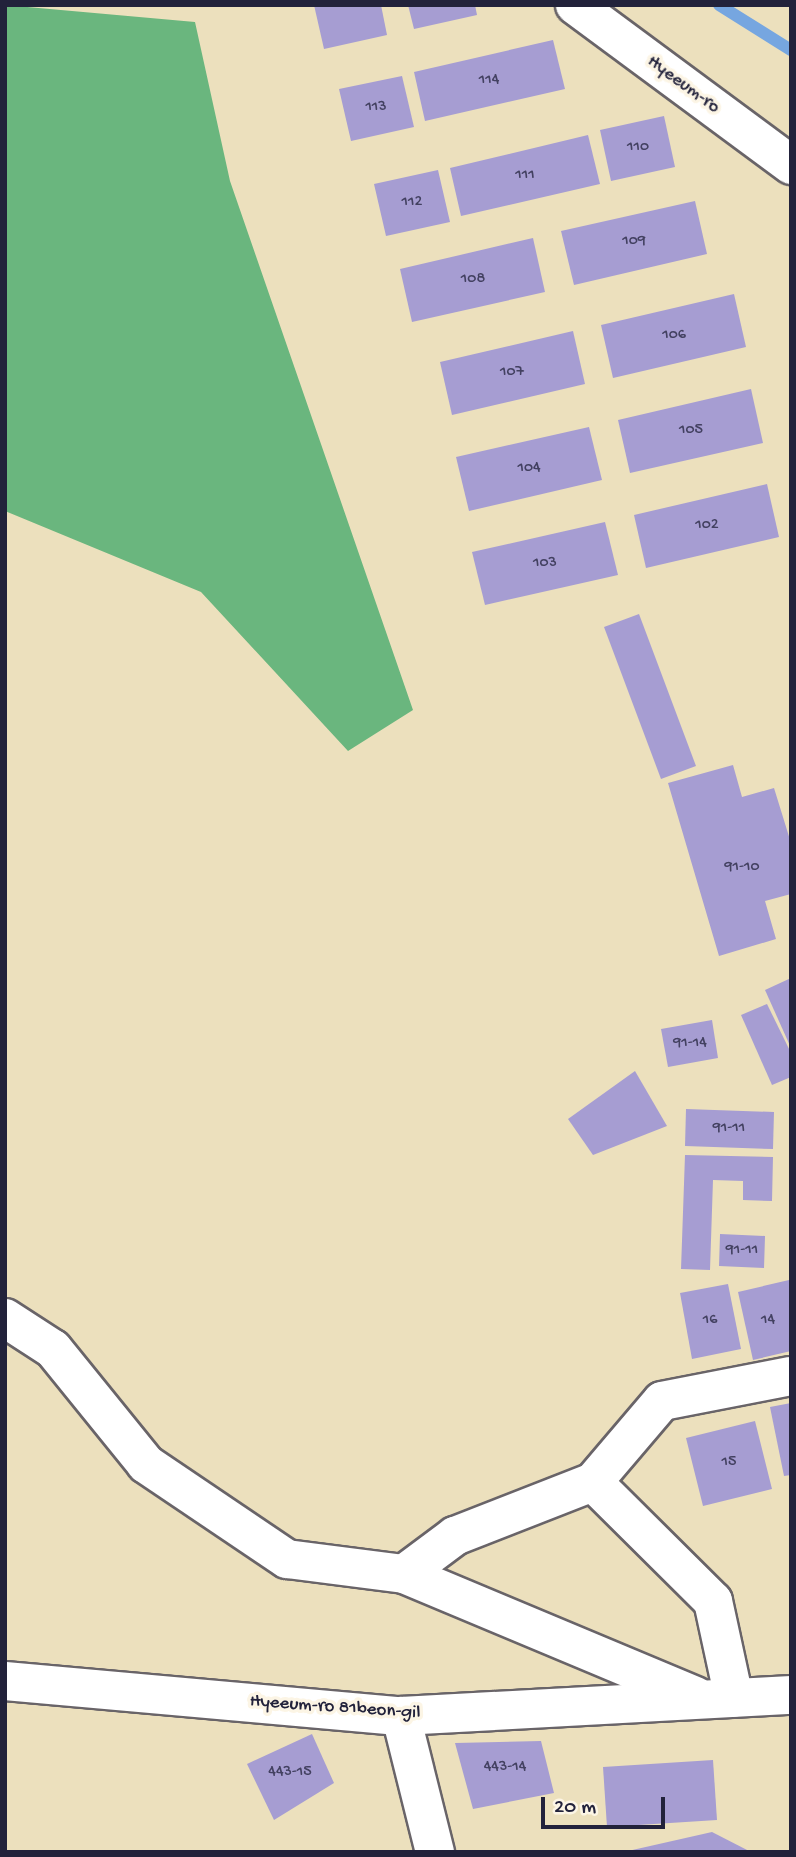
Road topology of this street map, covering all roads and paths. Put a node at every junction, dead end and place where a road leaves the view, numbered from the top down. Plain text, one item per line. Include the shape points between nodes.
1 (575, 5) edge
2 (791, 165) edge
3 (5, 1318) edge
4 (791, 1376) edge
5 (593, 1482) junction
6 (404, 1574) junction
7 (5, 1681) edge
8 (791, 1695) edge
9 (719, 1698) junction
10 (401, 1716) junction
11 (435, 1852) edge

1 - 2 street, Hyeeum-ro
3 - 6 street via 53,1349 146,1464 287,1559
4 - 5 street via 662,1401
5 - 6 street via 455,1536
5 - 9 street via 713,1601
6 - 9 street
7 - 10 street, Hyeeum-ro 81beon-gil
8 - 9 street, Hyeeum-ro 81beon-gil
9 - 10 street, Hyeeum-ro 81beon-gil
10 - 11 street

